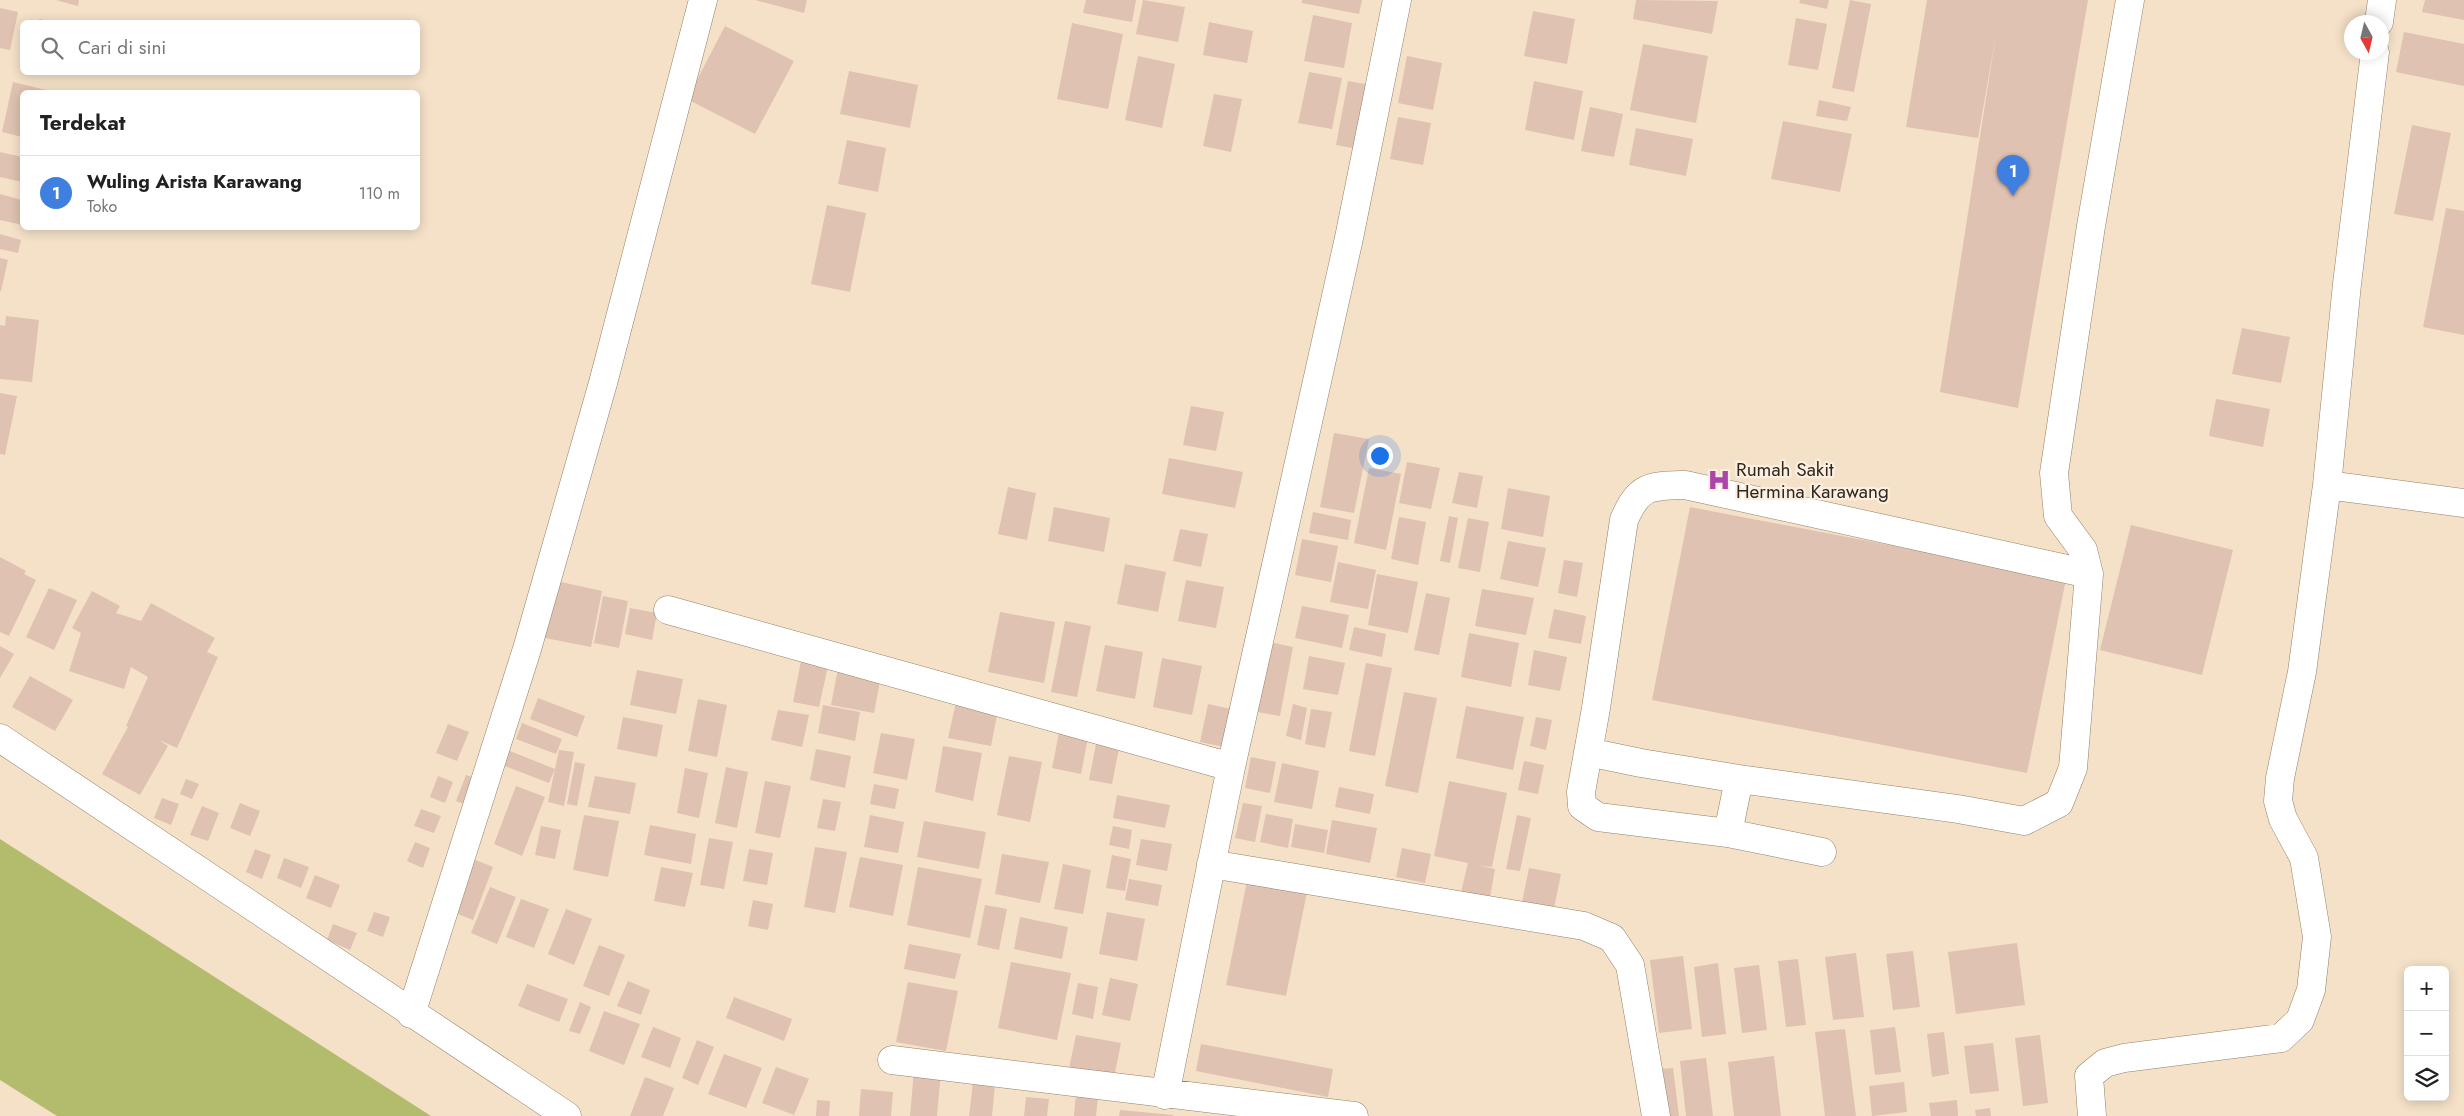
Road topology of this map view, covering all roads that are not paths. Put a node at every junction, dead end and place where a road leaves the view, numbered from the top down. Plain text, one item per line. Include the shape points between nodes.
1 (703, 0) edge
2 (1397, 0) edge
3 (2130, 0) edge
4 (2382, 0) edge
5 (2380, 15) edge
6 (2374, 60) edge
7 (2327, 485) junction
8 (2464, 503) edge
9 (2089, 574) junction
10 (668, 610) dead end
11 (0, 738) edge
12 (1588, 752) junction
13 (1231, 767) junction
14 (1739, 779) junction
15 (1728, 833) junction
16 (1822, 852) dead end
17 (1211, 864) junction
18 (411, 1014) junction
19 (892, 1060) dead end
20 (1165, 1095) junction
21 (566, 1116) edge
22 (1354, 1116) edge
23 (1656, 1116) edge
24 (2092, 1116) edge

1 - 18 street via 603,383 530,639
2 - 13 street via 1350,238
3 - 9 street via 2091,226 2054,472 2058,516 2083,550
4 - 5 street
6 - 7 street
7 - 8 street
7 - 24 street via 2302,672 2278,801 2283,819 2304,858 2317,937 2312,990 2300,1020 2281,1038 2105,1063 2089,1076
9 - 12 street via 1685,485 1652,486 1633,500 1624,520
9 - 14 street via 2073,768 2059,803 2024,821
10 - 13 street
11 - 18 street
12 - 14 street
12 - 15 street via 1581,792 1582,806 1598,817
13 - 17 street
14 - 15 street
15 - 16 street
17 - 20 street
17 - 23 street via 1584,926 1612,938 1630,965
18 - 21 street
19 - 20 street
20 - 22 street

